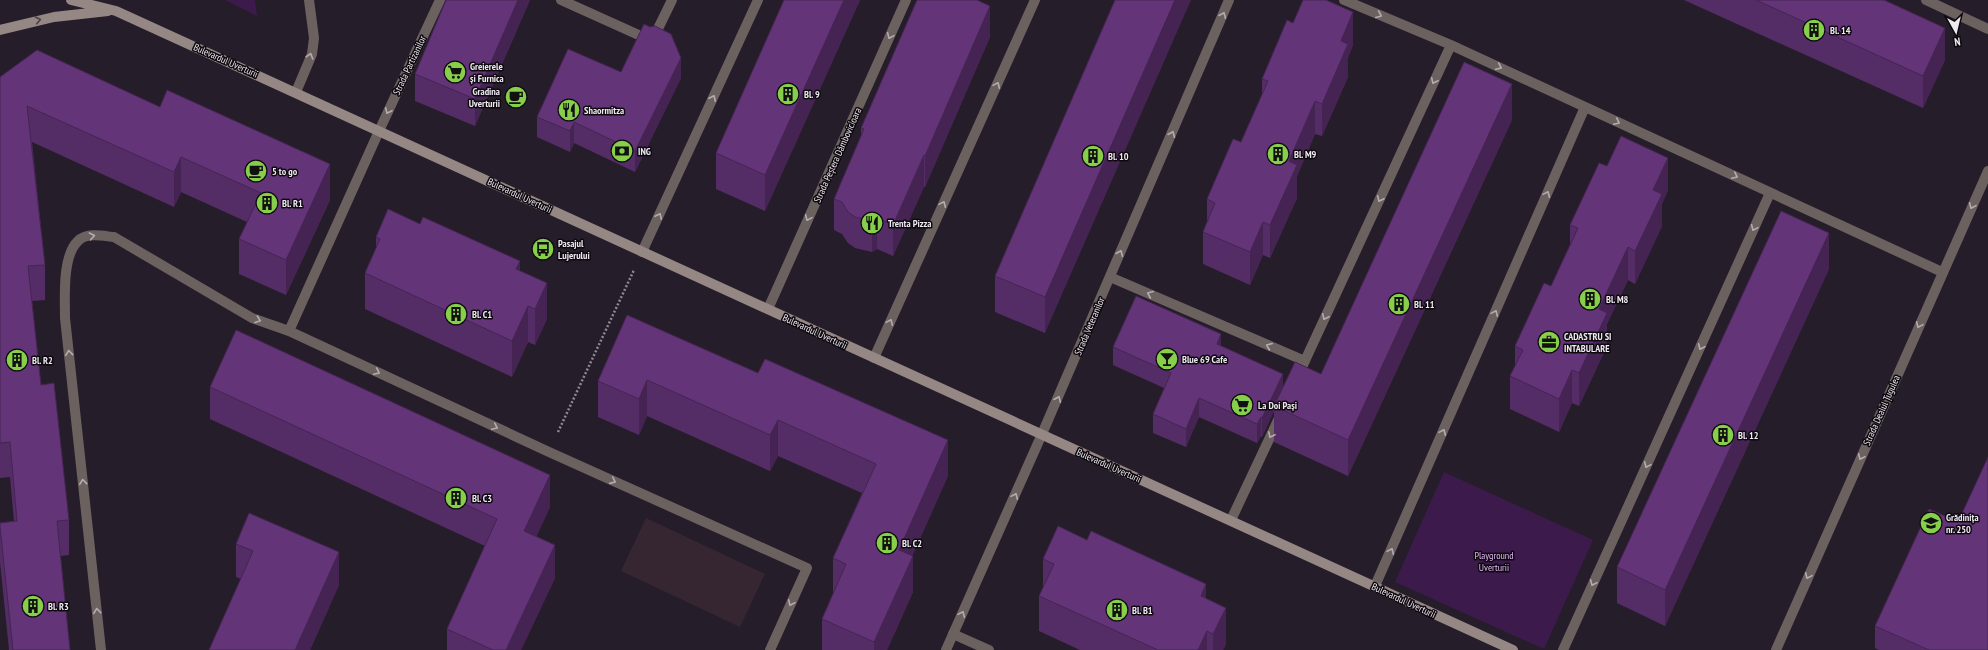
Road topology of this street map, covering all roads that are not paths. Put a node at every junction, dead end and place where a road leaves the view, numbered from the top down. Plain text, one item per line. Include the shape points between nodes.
1 (71, 0) edge
2 (92, 0) edge
3 (309, 0) edge
4 (440, 0) edge
5 (561, 0) edge
6 (672, 0) edge
7 (758, 0) edge
8 (906, 0) edge
9 (1035, 0) edge
10 (1229, 0) edge
11 (1344, 0) edge
12 (1926, 0) edge
13 (116, 11) junction
14 (1988, 29) edge
15 (0, 30) edge
16 (1451, 45) junction
17 (296, 92) junction
18 (1585, 107) junction
19 (379, 131) junction
20 (1988, 171) edge
21 (1770, 193) junction
22 (642, 252) junction
23 (1942, 272) junction
24 (1110, 277) junction
25 (768, 309) junction
26 (289, 331) junction
27 (874, 358) junction
28 (1305, 361) junction
29 (1291, 390) edge
30 (1285, 405) edge
31 (1042, 434) junction
32 (1231, 520) junction
33 (1375, 586) junction
34 (953, 634) junction
35 (101, 650) edge
36 (770, 650) edge
37 (946, 650) edge
38 (989, 650) edge
39 (1513, 650) edge
40 (1563, 650) edge
41 (1776, 650) edge

1 - 13 main road, Bulevardul Uverturii
2 - 13 main road
17 -> 3 street via 312,54 314,38
4 -> 19 street, Strada Partizanilor
5 - 6 street via 652,41
22 -> 7 street
8 -> 25 street, Strada Peștera Dâmbovicioara
27 -> 9 street
24 -> 10 street, Strada Veteranilor
11 -> 16 street
12 - 14 street
15 -> 13 main road, Bulevardul Uverturii via 54,17
13 - 17 main road, Bulevardul Uverturii
16 -> 18 street
16 -> 28 street
17 - 19 main road, Bulevardul Uverturii
18 -> 21 street
33 -> 18 street
19 - 22 main road, Bulevardul Uverturii
19 - 26 street, Strada Partizanilor
20 -> 23 street, Strada Dealul Țugulea
21 - 23 street
21 -> 40 street
22 - 25 main road, Bulevardul Uverturii
23 -> 41 street, Strada Dealul Țugulea
28 -> 24 street
31 -> 24 street, Strada Veteranilor
25 - 27 main road, Bulevardul Uverturii
35 -> 26 street via 65,318 65,284 70,252 79,240 95,235 114,237 252,318
26 -> 36 street via 807,568
27 - 31 main road, Bulevardul Uverturii
28 - 29 street
30 -> 32 street
31 - 32 main road, Bulevardul Uverturii
34 -> 31 street, Strada Veteranilor
32 - 33 main road, Bulevardul Uverturii
33 - 39 main road, Bulevardul Uverturii
34 - 37 street, Strada Veteranilor
34 - 38 street

